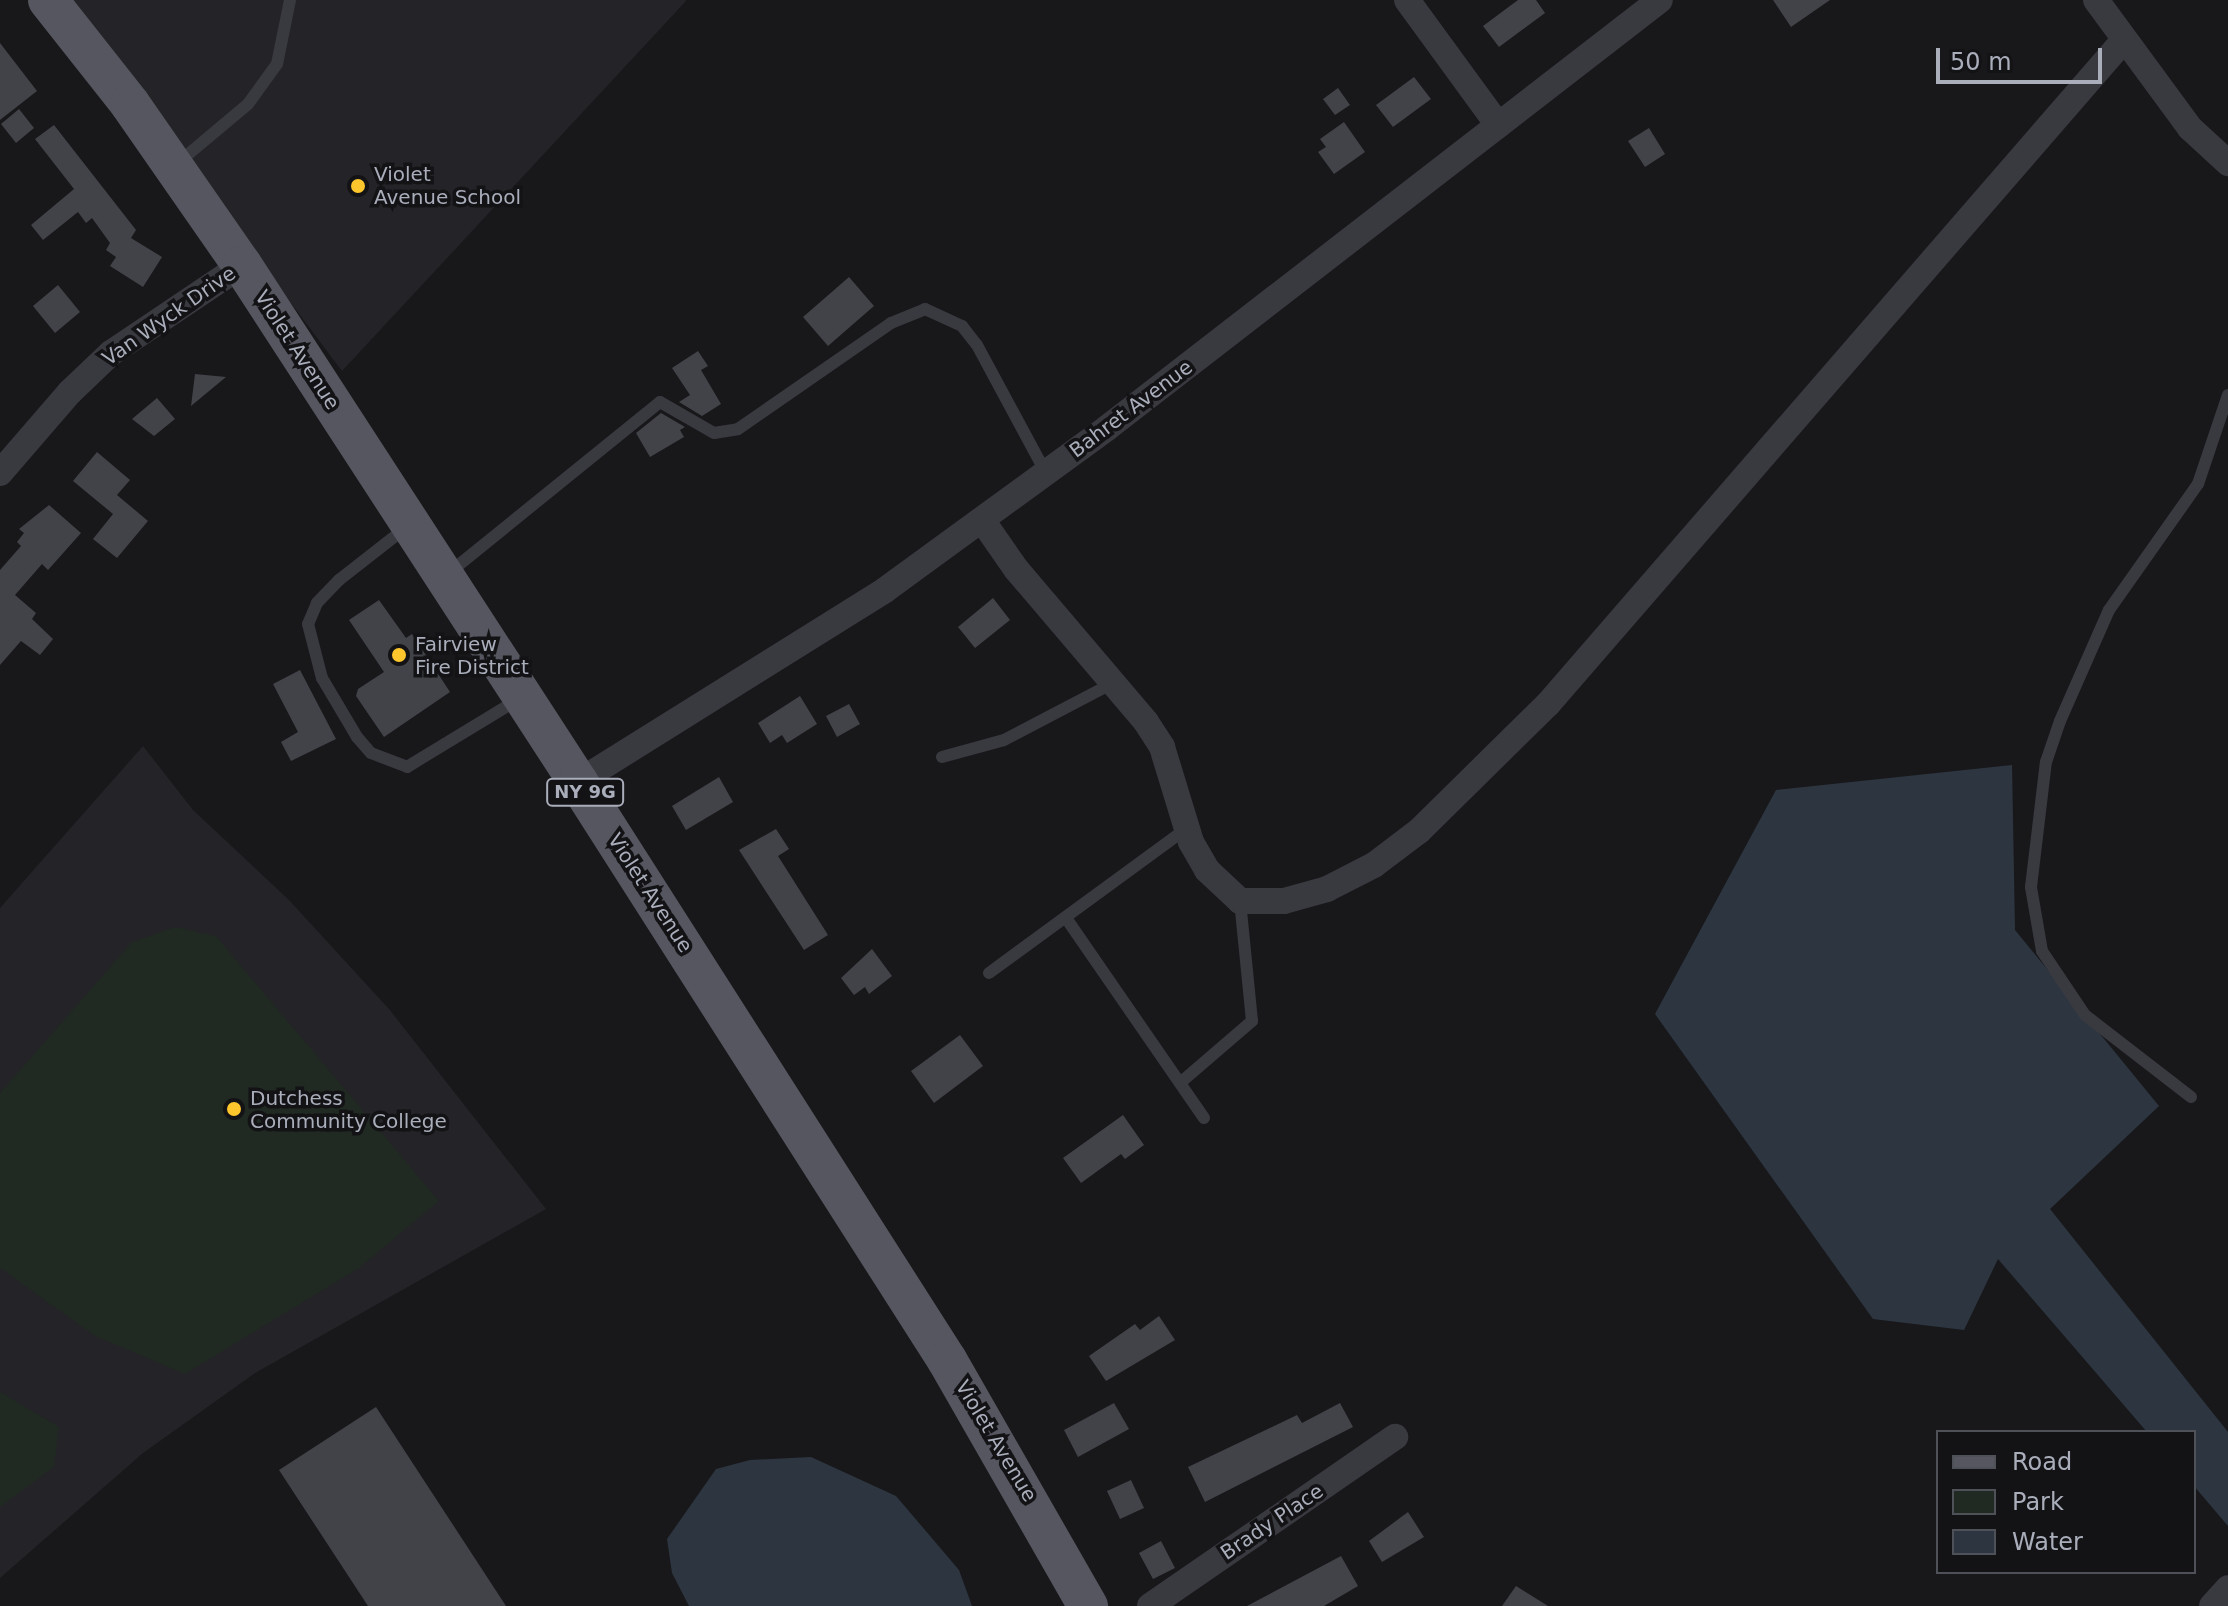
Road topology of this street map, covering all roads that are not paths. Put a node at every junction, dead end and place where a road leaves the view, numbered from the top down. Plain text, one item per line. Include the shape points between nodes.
1 (48, 0) edge
2 (290, 0) edge
3 (1407, 0) edge
4 (1660, 0) edge
5 (2096, 0) edge
6 (2123, 41) junction
7 (1498, 125) junction
8 (2228, 163) edge
9 (174, 167) junction
10 (242, 265) junction
11 (2228, 395) edge
12 (0, 473) edge
13 (1046, 473) junction
14 (982, 520) junction
15 (411, 524) junction
16 (444, 576) junction
17 (1113, 683) junction
18 (522, 696) junction
19 (942, 757) dead end
20 (578, 782) junction
21 (1187, 828) junction
22 (1240, 901) junction
23 (1066, 918) junction
24 (989, 973) dead end
25 (1180, 1083) junction
26 (2191, 1097) dead end
27 (1204, 1118) dead end
28 (1395, 1437) dead end
29 (2228, 1588) edge
30 (1088, 1606) edge
31 (1150, 1606) edge
32 (2212, 1606) edge

1 - 9 main road, Violet Avenue / NY 9G
2 - 9 lane via 277,64 248,104
3 - 7 street
4 - 7 street, Bahret Avenue
5 - 6 street
6 - 8 street via 2190,128
6 - 22 street via 1548,704 1419,831 1374,865 1327,889 1284,901
7 - 13 street, Bahret Avenue
9 - 10 main road, Violet Avenue / NY 9G
10 - 12 street, Van Wyck Drive via 111,353
10 - 15 main road, Violet Avenue / NY 9G
11 - 26 lane via 2198,484 2109,610 2060,721 2046,762 2031,887 2042,951 2085,1015
13 - 14 street, Bahret Avenue
13 - 16 lane via 977,345 962,326 925,309 891,323 738,429 714,433 660,402
14 - 17 street via 1016,569
14 - 20 street, Bahret Avenue via 808,642
15 - 16 main road, Violet Avenue / NY 9G
15 - 18 lane via 339,580 317,603 308,624 322,678 357,737 371,753 407,767
16 - 18 main road, Violet Avenue / NY 9G
17 - 19 lane via 1004,740
17 - 21 street via 1162,747
18 - 20 main road, Violet Avenue / NY 9G
20 - 30 main road, Violet Avenue / NY 9G via 947,1360
21 - 22 street via 1207,870
21 - 23 lane
22 - 25 lane via 1252,1021
23 - 24 lane
23 - 25 lane
25 - 27 lane
28 - 31 street, Brady Place
29 - 32 street

